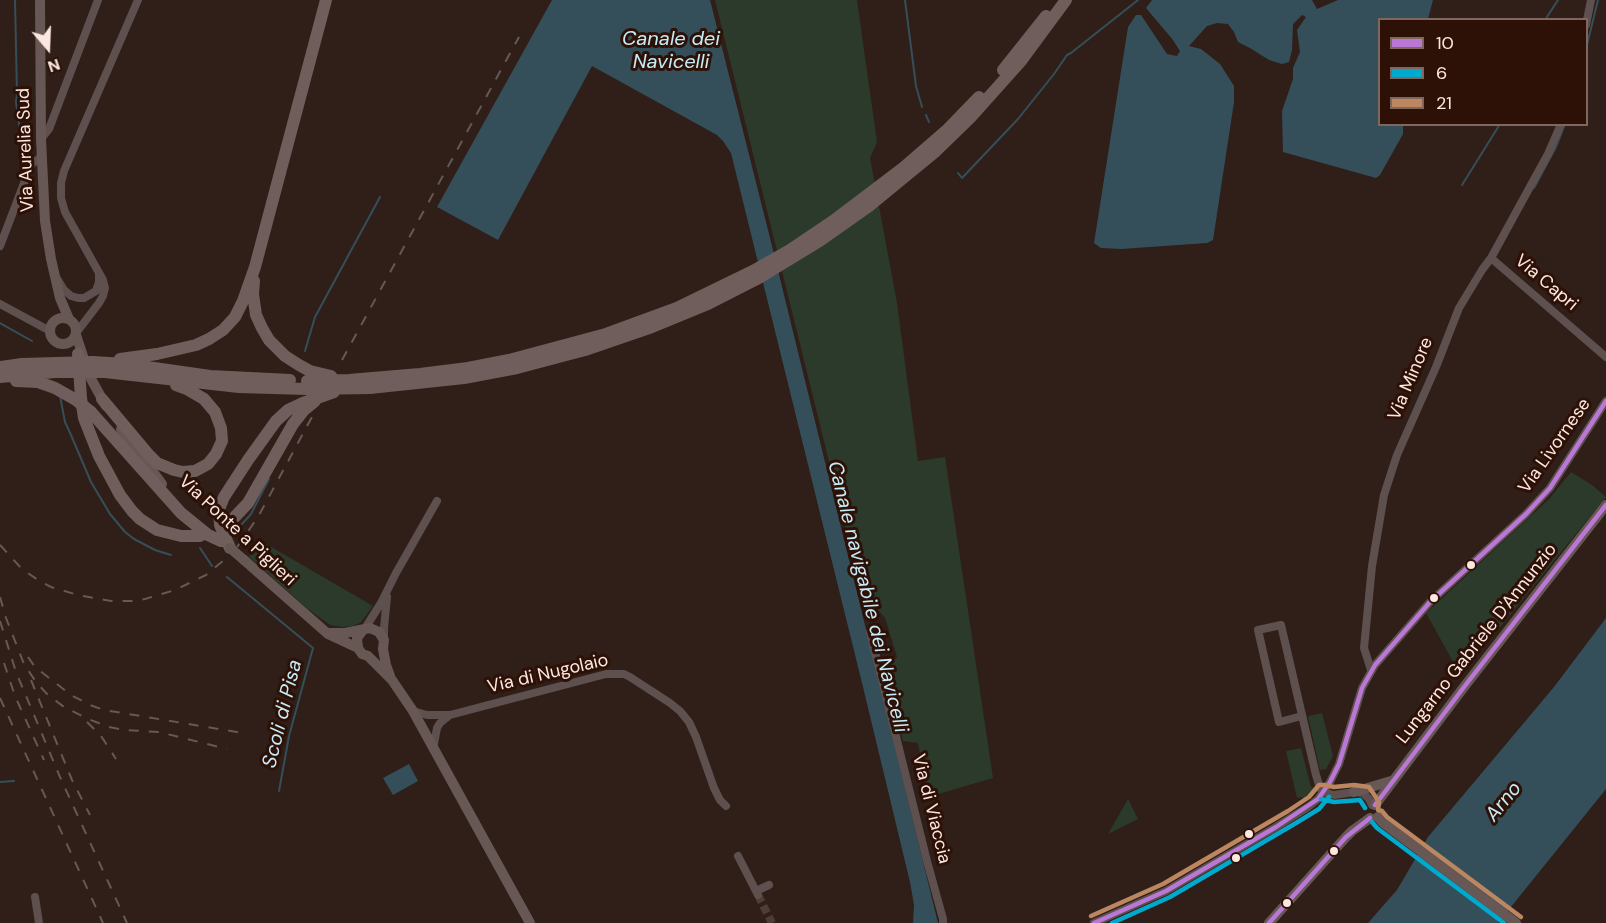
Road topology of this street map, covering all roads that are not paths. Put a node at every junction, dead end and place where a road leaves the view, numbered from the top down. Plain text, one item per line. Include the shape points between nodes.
1 (40, 0) edge
2 (98, 0) edge
3 (138, 0) edge
4 (326, 0) edge
5 (1057, 0) edge
6 (1066, 0) edge
7 (1591, 0) edge
8 (1588, 19) edge
9 (1560, 126) edge
10 (40, 139) junction
11 (42, 156) junction
12 (906, 171) junction
13 (0, 246) edge
14 (1491, 258) junction
15 (255, 267) junction
16 (53, 271) junction
17 (99, 274) junction
18 (0, 304) edge
19 (89, 315) junction
20 (65, 319) junction
21 (50, 331) junction
22 (76, 334) junction
23 (67, 344) junction
24 (1606, 357) edge
25 (84, 358) junction
26 (0, 367) edge
27 (0, 377) edge
28 (182, 380) junction
29 (0, 382) edge
30 (350, 384) junction
31 (321, 397) junction
32 (102, 399) junction
33 (1606, 401) edge
34 (437, 501) dead end
35 (1606, 505) edge
36 (229, 523) dead end
37 (200, 536) dead end
38 (225, 544) junction
39 (389, 588) junction
40 (321, 629) junction
41 (363, 630) junction
42 (870, 632) dead end
43 (384, 644) junction
44 (358, 648) junction
45 (368, 656) junction
46 (1371, 670) junction
47 (392, 680) junction
48 (413, 711) junction
49 (450, 715) junction
50 (1302, 716) junction
51 (433, 749) junction
52 (1391, 782) junction
53 (1323, 792) junction
54 (1354, 792) junction
55 (1373, 805) junction
56 (726, 807) dead end
57 (1374, 818) junction
58 (738, 856) dead end
59 (769, 885) dead end
60 (35, 897) dead end
61 (39, 923) edge
62 (530, 923) edge
63 (943, 923) edge
64 (1094, 923) edge
65 (1269, 923) edge
66 (1516, 923) edge

1 - 10 main road, Via Aurelia Sud
2 - 10 street via 49,129
3 - 17 street via 60,188 68,219
4 - 15 highway
5 - 12 highway via 995,80
6 - 12 highway via 1034,45 953,136
7 - 8 street
9 - 14 street, Via Minore
10 - 11 main road, Via Aurelia Sud
11 - 13 street via 31,165
11 - 16 main road, Via Aurelia Sud via 45,221
12 - 30 highway via 845,224 790,259 733,291 652,327 561,357 482,375 420,383
14 - 24 street, Via Capri
14 - 46 street, Via Minore via 1459,308 1384,495 1364,648
15 - 25 highway via 240,309 230,324 209,339 141,356
15 - 30 highway via 254,305 269,340 299,365
16 - 17 street via 64,290 78,298 96,291
16 - 20 main road, Via Aurelia Sud
17 - 19 street via 104,293
18 - 21 street
19 - 20 street
19 - 22 street
20 - 21 main road via 52,324
20 - 22 main road via 75,325
21 - 23 main road via 55,341
22 - 23 main road
22 - 25 main road, Via Ponte a Piglieri
23 - 25 main road, Via Ponte a Piglieri
25 - 26 highway, bridge
25 - 28 highway via 126,364
25 - 32 main road, Via Ponte a Piglieri
25 - 37 highway via 84,418 120,495 140,519 157,530
27 - 28 highway, bridge via 69,372
28 - 30 highway via 239,387
28 - 32 highway via 210,405 221,428 222,441 216,454 195,471 183,472 158,463
29 - 38 highway, bridge via 29,381 50,386 76,400 180,513
30 - 31 highway
31 - 36 highway via 293,424 248,503
31 - 38 highway via 296,406 276,421 224,496 219,519
32 - 38 main road, Via Ponte a Piglieri via 156,476
33 - 46 street, Via Livornese via 1550,488 1430,602
34 - 39 street
35 - 52 main road, Lungarno Gabriele D'Annunzio
38 - 40 main road, Via Ponte a Piglieri, bridge
39 - 41 street
39 - 43 street
40 - 41 main road via 338,634
40 - 44 main road, Via Ponte a Piglieri
41 - 43 main road via 376,630
41 - 44 main road via 357,638
42 - 63 street, Via di Viaccia
43 - 45 main road via 378,654
43 - 47 main road
44 - 45 main road
45 - 47 main road
46 - 53 street, Via Livornese via 1360,693 1339,764
47 - 48 main road
48 - 49 street, Via di Nugolaio
48 - 51 main road
49 - 51 street via 436,728
49 - 56 street, Via di Nugolaio via 606,674 630,676 680,711 696,737 714,788
50 - 50 street via 1279,722 1258,630 1281,625
50 - 53 street
51 - 62 main road
52 - 54 main road
52 - 55 main road, Lungarno Gabriele D'Annunzio
53 - 54 street
53 - 64 street, Via Livornese via 1292,817 1166,891
54 - 55 street via 1364,793
55 - 57 main road via 1381,809
57 - 65 main road via 1346,837
57 - 66 main road
58 - 59 street via 757,893
60 - 61 street

